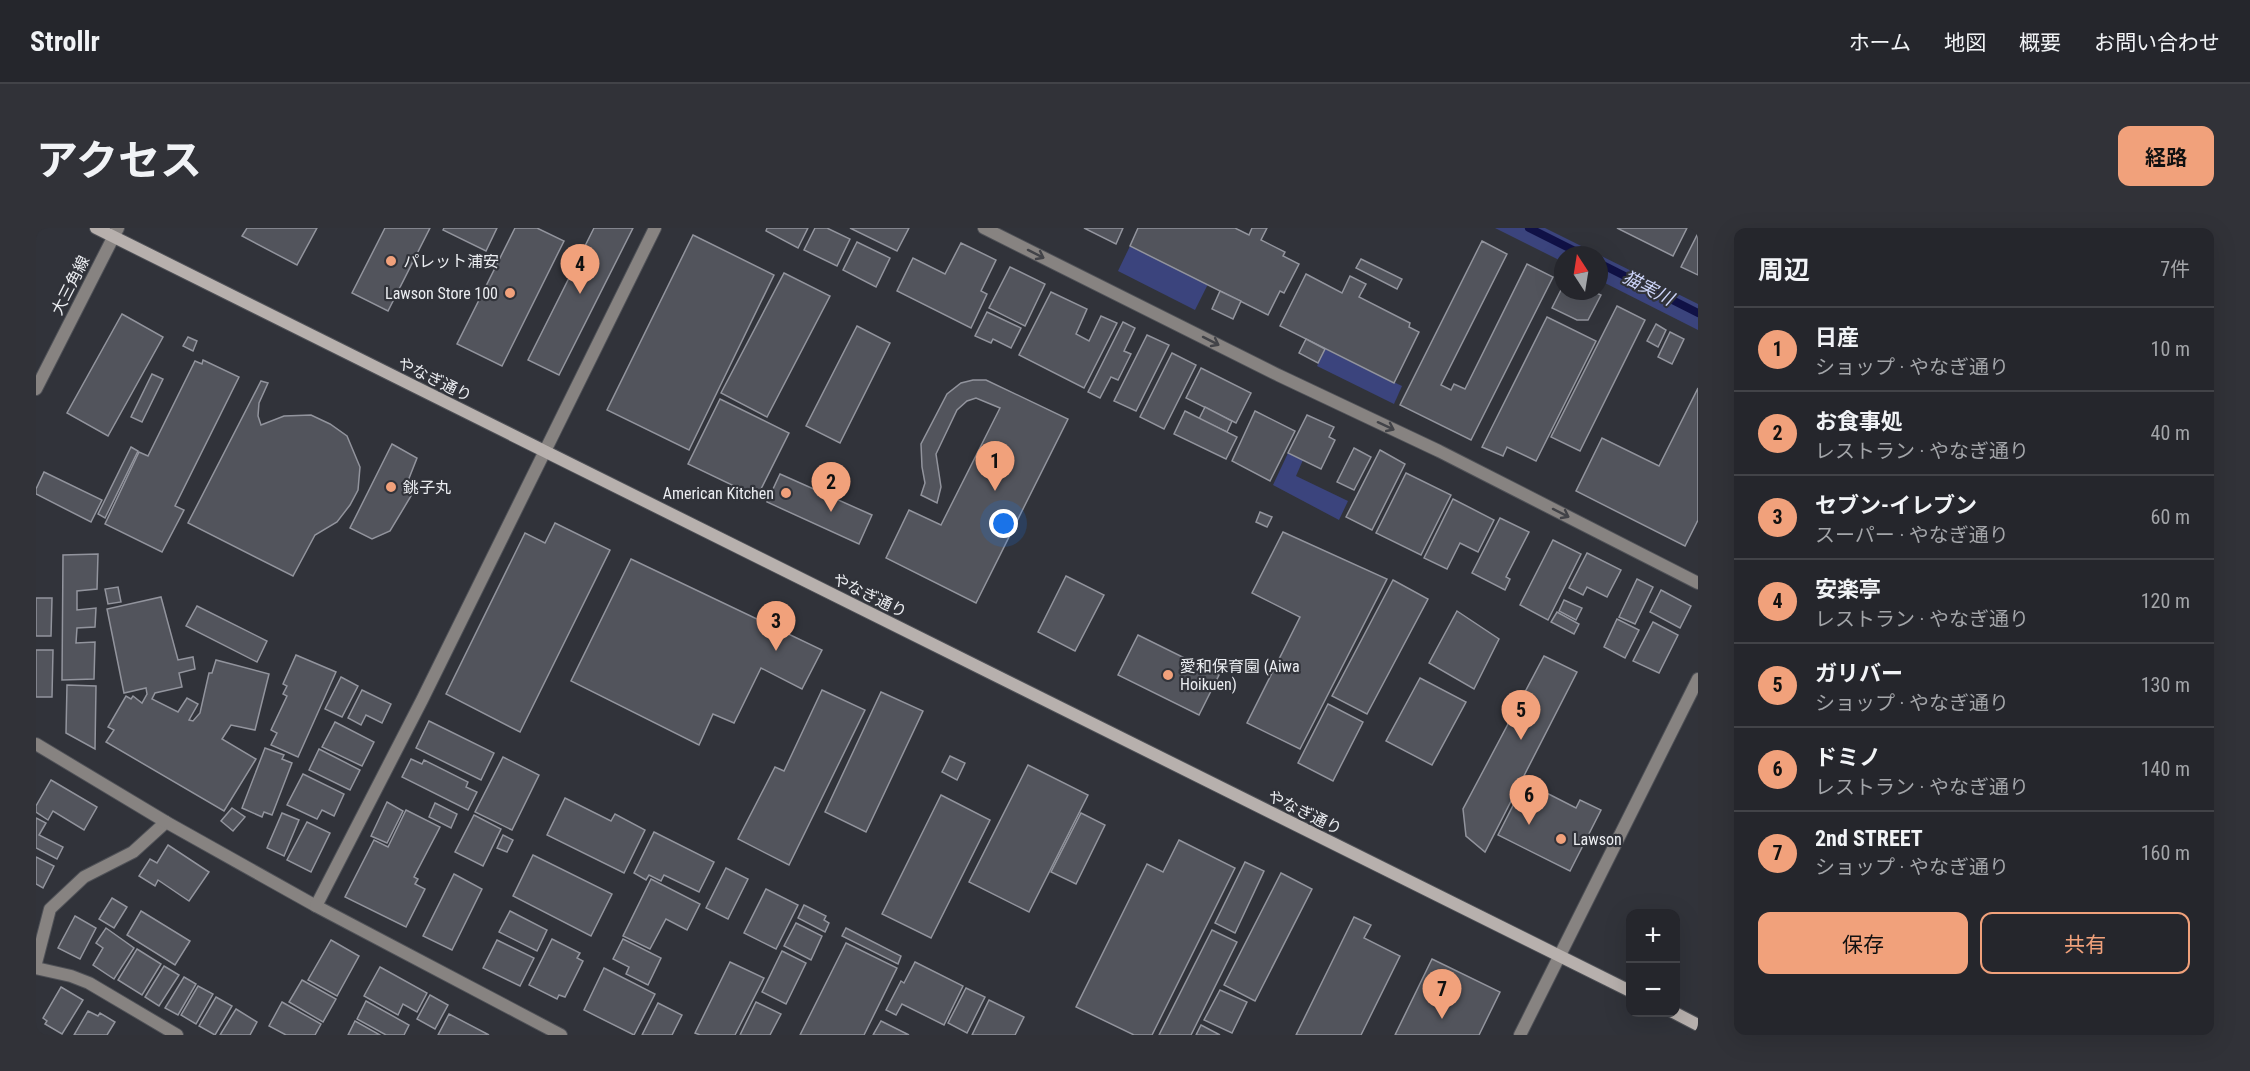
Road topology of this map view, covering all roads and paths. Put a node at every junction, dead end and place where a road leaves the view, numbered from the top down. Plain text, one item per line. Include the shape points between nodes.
1 (96, 228) edge
2 (655, 228) edge
3 (984, 228) edge
4 (116, 232) edge
5 (36, 389) edge
6 (545, 451) junction
7 (1698, 583) edge
8 (1698, 679) edge
9 (36, 744) edge
10 (166, 822) junction
11 (316, 906) junction
12 (1559, 957) junction
13 (36, 963) edge
14 (36, 968) edge
15 (1626, 990) edge
16 (1680, 1016) edge
17 (1698, 1025) edge
18 (177, 1035) edge
19 (561, 1035) edge
20 (1520, 1035) edge

1 - 4 main road, やなぎ通り
2 - 6 street
3 -> 7 street
4 - 5 street, 大三角線
4 - 6 main road, やなぎ通り
6 - 11 street
6 - 12 main road, やなぎ通り
8 - 12 street
9 - 10 street
10 - 11 street
10 - 13 street via 133,852 84,878 50,909
11 - 19 street
12 - 15 main road, やなぎ通り
12 - 20 street
14 - 18 street via 89,983
16 - 17 main road

